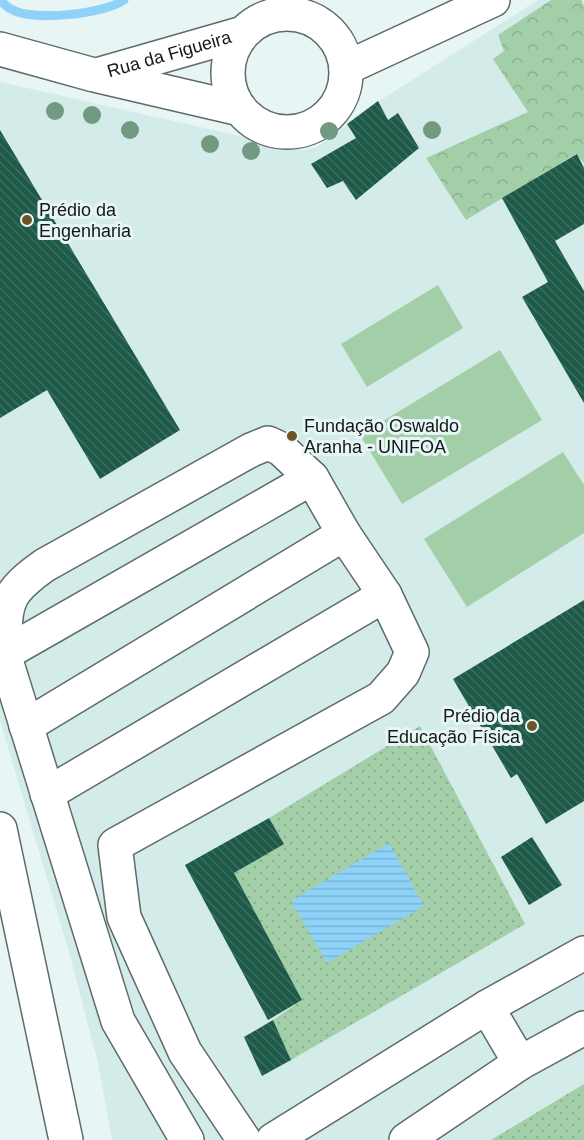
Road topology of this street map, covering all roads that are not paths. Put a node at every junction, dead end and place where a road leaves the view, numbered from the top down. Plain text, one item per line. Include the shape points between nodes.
1 (494, 0) edge
2 (243, 33) junction
3 (0, 49) edge
4 (346, 68) junction
5 (94, 75) junction
6 (240, 110) junction
7 (312, 478) junction
8 (344, 534) junction
9 (385, 595) junction
10 (4, 654) junction
11 (26, 726) junction
12 (47, 794) junction
13 (0, 829) edge
14 (115, 845) junction
15 (72, 873) junction
16 (584, 953) edge
17 (487, 1007) junction
18 (584, 1028) edge
19 (520, 1064) junction
20 (66, 1140) edge
21 (187, 1140) edge
22 (244, 1140) edge
23 (273, 1140) edge
24 (406, 1140) edge

1 - 4 street
2 - 4 street via 272,15 306,17 334,36
2 - 5 street, Rua da Figueira
2 - 6 street via 233,46 228,79
3 - 5 street, Rua da Figueira
4 - 6 street via 345,87 338,104 325,119 309,128 271,130 254,123
5 - 6 street, Rua da Figueira
7 - 8 street
7 - 10 street
7 - 10 street via 281,449 268,443 45,565 18,584 7,604
8 - 9 street
8 - 11 street
9 - 12 street
9 - 14 street via 412,652 403,674 390,690
10 - 11 street
11 - 12 street
12 - 15 street
13 - 20 street
14 - 15 street
14 - 22 street via 124,917 185,1052
15 - 21 street via 118,1021
16 - 17 street
17 - 19 street
17 - 23 street
18 - 19 street
19 - 24 street

